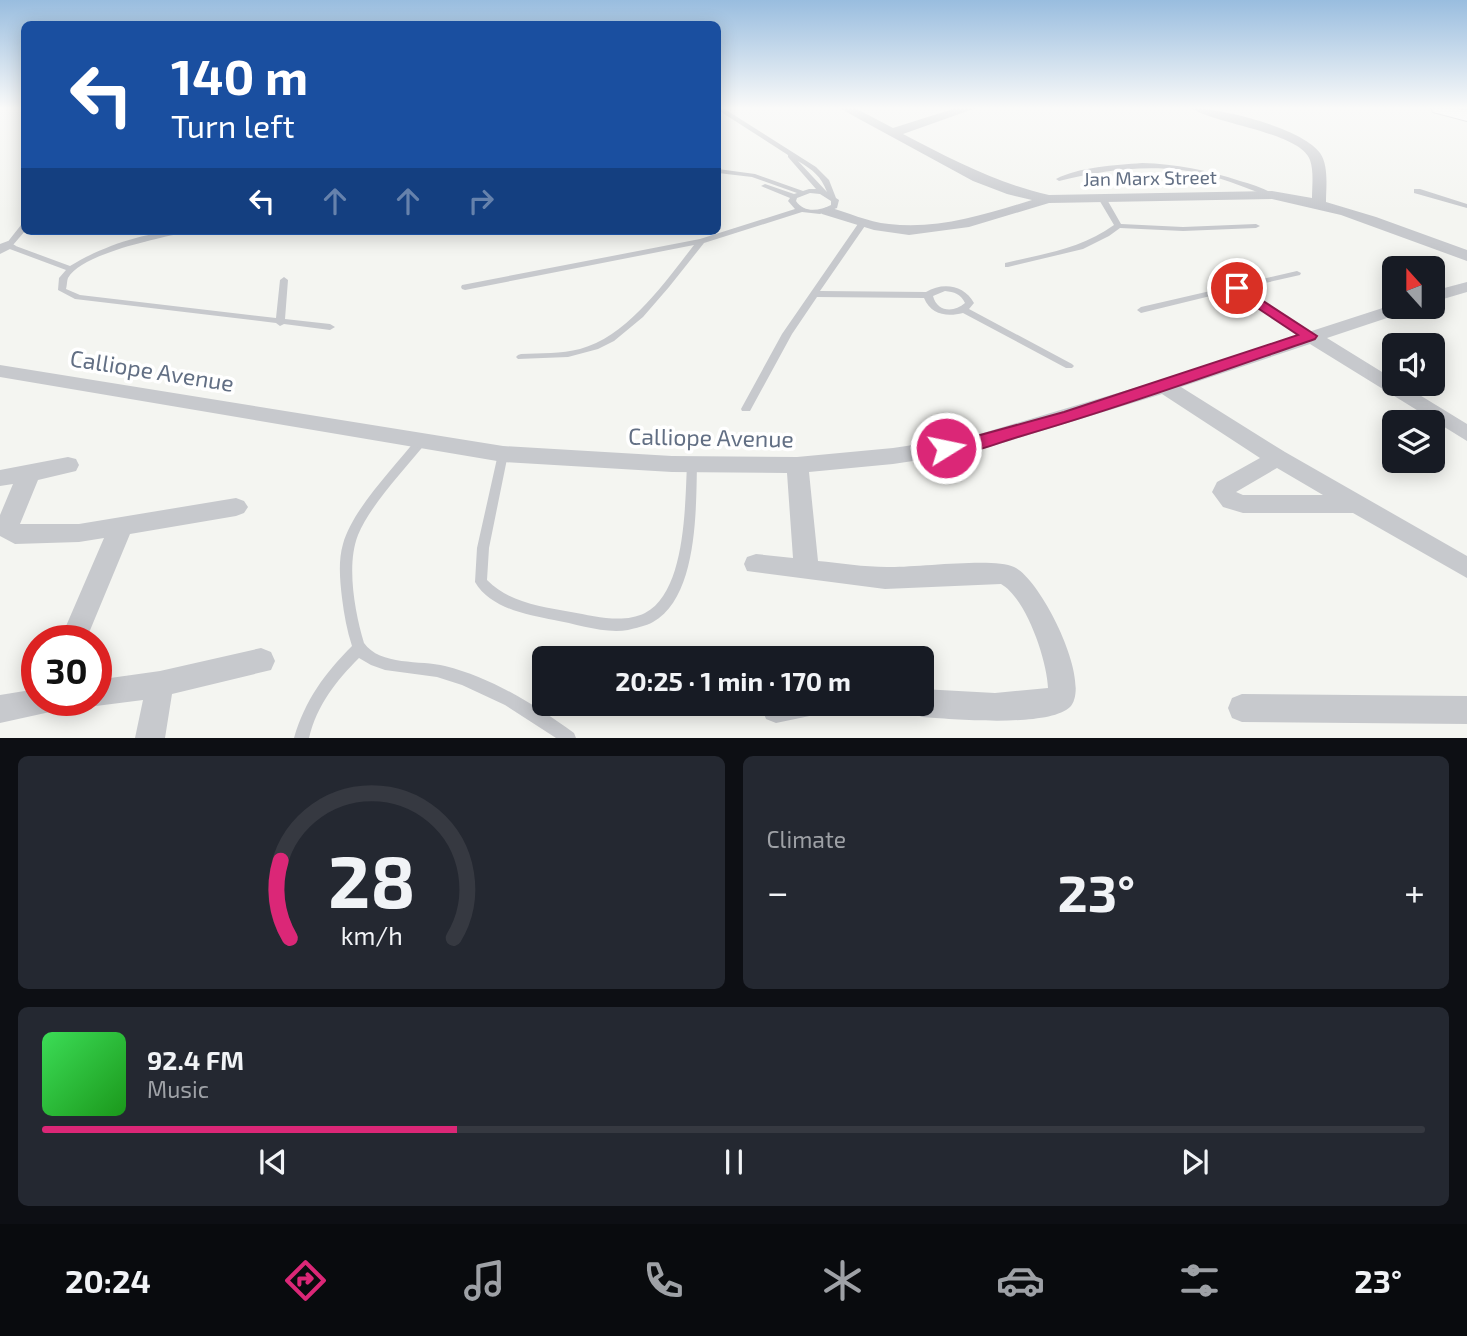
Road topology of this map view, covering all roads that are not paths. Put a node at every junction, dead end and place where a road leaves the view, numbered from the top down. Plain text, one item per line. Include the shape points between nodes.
1 (772, 142) edge
2 (908, 142) edge
3 (1296, 142) edge
4 (787, 152) junction
5 (721, 169) edge
6 (737, 174) junction
7 (1059, 179) dead end
8 (1417, 191) dead end
9 (803, 192) junction
10 (822, 192) junction
11 (1272, 195) junction
12 (794, 197) junction
13 (1102, 198) junction
14 (1049, 199) junction
15 (1319, 203) junction
16 (830, 204) junction
17 (1467, 206) edge
18 (800, 209) junction
19 (863, 223) junction
20 (1118, 226) junction
21 (1256, 226) dead end
22 (21, 230) edge
23 (164, 235) edge
24 (720, 235) edge
25 (721, 235) edge
26 (701, 241) junction
27 (3, 247) edge
28 (1467, 256) edge
29 (1008, 265) dead end
30 (71, 269) junction
31 (1297, 273) dead end
32 (284, 280) dead end
33 (465, 287) dead end
34 (1467, 287) edge
35 (1237, 288) junction
36 (1446, 293) edge
37 (813, 294) junction
38 (928, 295) junction
39 (965, 310) junction
40 (1141, 310) dead end
41 (1382, 313) edge
42 (280, 323) junction
43 (330, 327) dead end
44 (1310, 336) junction
45 (521, 357) dead end
46 (1069, 366) dead end
47 (0, 371) edge
48 (1165, 386) junction
49 (746, 409) dead end
50 (1467, 434) edge
51 (422, 440) junction
52 (503, 454) junction
53 (1277, 458) junction
54 (692, 464) junction
55 (68, 466) dead end
56 (797, 466) junction
57 (29, 474) junction
58 (0, 478) edge
59 (1356, 504) junction
60 (236, 507) dead end
61 (121, 527) junction
62 (755, 564) dead end
63 (1467, 568) edge
64 (806, 570) junction
65 (79, 625) edge
66 (360, 648) junction
67 (261, 661) dead end
68 (160, 684) junction
69 (112, 691) edge
70 (934, 703) edge
71 (21, 705) edge
72 (1242, 708) dead end
73 (0, 709) edge
74 (1467, 710) edge
75 (150, 737) edge
76 (301, 737) edge
77 (569, 737) edge

1 - 4 lane
2 - 14 street, Jan Marx Street via 978,178
3 - 15 street via 1317,162
4 - 10 lane
4 - 16 lane via 821,174 830,187
5 - 6 lane
6 - 9 lane
6 - 12 lane
7 - 11 lane via 1122,165 1164,165 1217,174
8 - 17 lane
9 - 10 lane
9 - 12 lane
10 - 16 lane
11 - 13 street, Jan Marx Street
11 - 15 street, Jan Marx Street
12 - 18 lane via 793,204
13 - 14 street, Jan Marx Street
13 - 20 lane
14 - 19 street via 936,227 889,229
15 - 28 street, Jan Marx Street
16 - 18 lane via 813,212
16 - 19 street
18 - 25 lane
19 - 37 lane
20 - 21 lane
20 - 29 lane via 1090,243
22 - 27 lane
23 - 30 lane via 117,247
24 - 26 lane
26 - 33 lane
26 - 45 lane via 648,305 597,346 576,353
27 - 30 lane
30 - 42 lane via 60,285 78,297
31 - 35 lane
32 - 42 lane
34 - 36 street
35 - 40 lane
35 - 44 lane
37 - 38 lane
37 - 49 lane
38 - 39 lane via 929,303 939,310
38 - 39 lane via 941,289 961,292 970,303
39 - 46 lane
41 - 44 street, Calliope Avenue
42 - 43 lane
44 - 48 street, Calliope Avenue
44 - 50 street
47 - 51 street, Calliope Avenue
48 - 53 street
48 - 56 street, Calliope Avenue via 973,444
51 - 52 street, Calliope Avenue
51 - 66 lane via 356,526 349,543 346,564 351,613
52 - 54 street, Calliope Avenue
52 - 54 lane via 481,582 490,593 525,610 629,625 660,612 678,583 685,556
53 - 59 street
53 - 59 street via 1225,488 1226,497 1243,504
54 - 56 street, Calliope Avenue
55 - 57 street
56 - 64 street
57 - 58 street
57 - 61 street via 8,524 15,534
59 - 63 street
60 - 61 street
61 - 65 street
62 - 64 street
64 - 70 street via 885,578 1014,576 1026,589 1061,676 1060,697 1025,706
66 - 76 lane via 327,680 306,715
66 - 77 lane via 381,663 448,673 479,686 528,707
67 - 68 street
68 - 69 street
68 - 75 street
71 - 73 street
72 - 74 street

